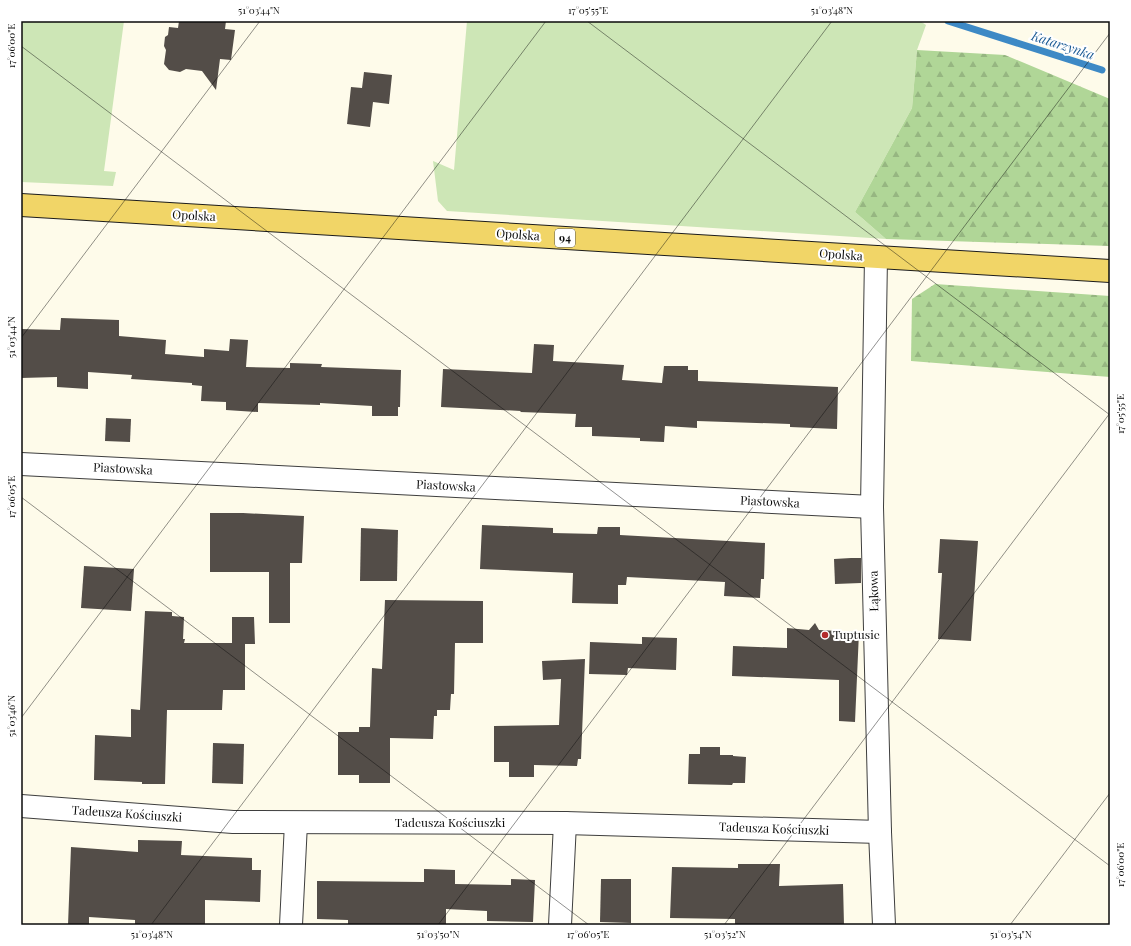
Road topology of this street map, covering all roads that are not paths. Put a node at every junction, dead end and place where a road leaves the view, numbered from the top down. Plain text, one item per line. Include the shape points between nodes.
1 (21, 205) edge
2 (876, 257) junction
3 (1110, 270) edge
4 (21, 464) edge
5 (872, 507) junction
6 (21, 806) edge
7 (296, 823) junction
8 (565, 823) junction
9 (880, 832) junction
10 (291, 925) edge
11 (560, 925) edge
12 (884, 925) edge

1 - 2 main road, Opolska / 94
2 - 3 main road, Opolska / 94
2 - 5 street, Łąkowa
4 - 5 street, Piastowska
5 - 9 street, Łąkowa
6 - 7 street, Tadeusza Kościuszki via 234,822
7 - 8 street, Tadeusza Kościuszki
7 - 10 street
8 - 9 street, Tadeusza Kościuszki
8 - 11 street
9 - 12 street, Łąkowa

